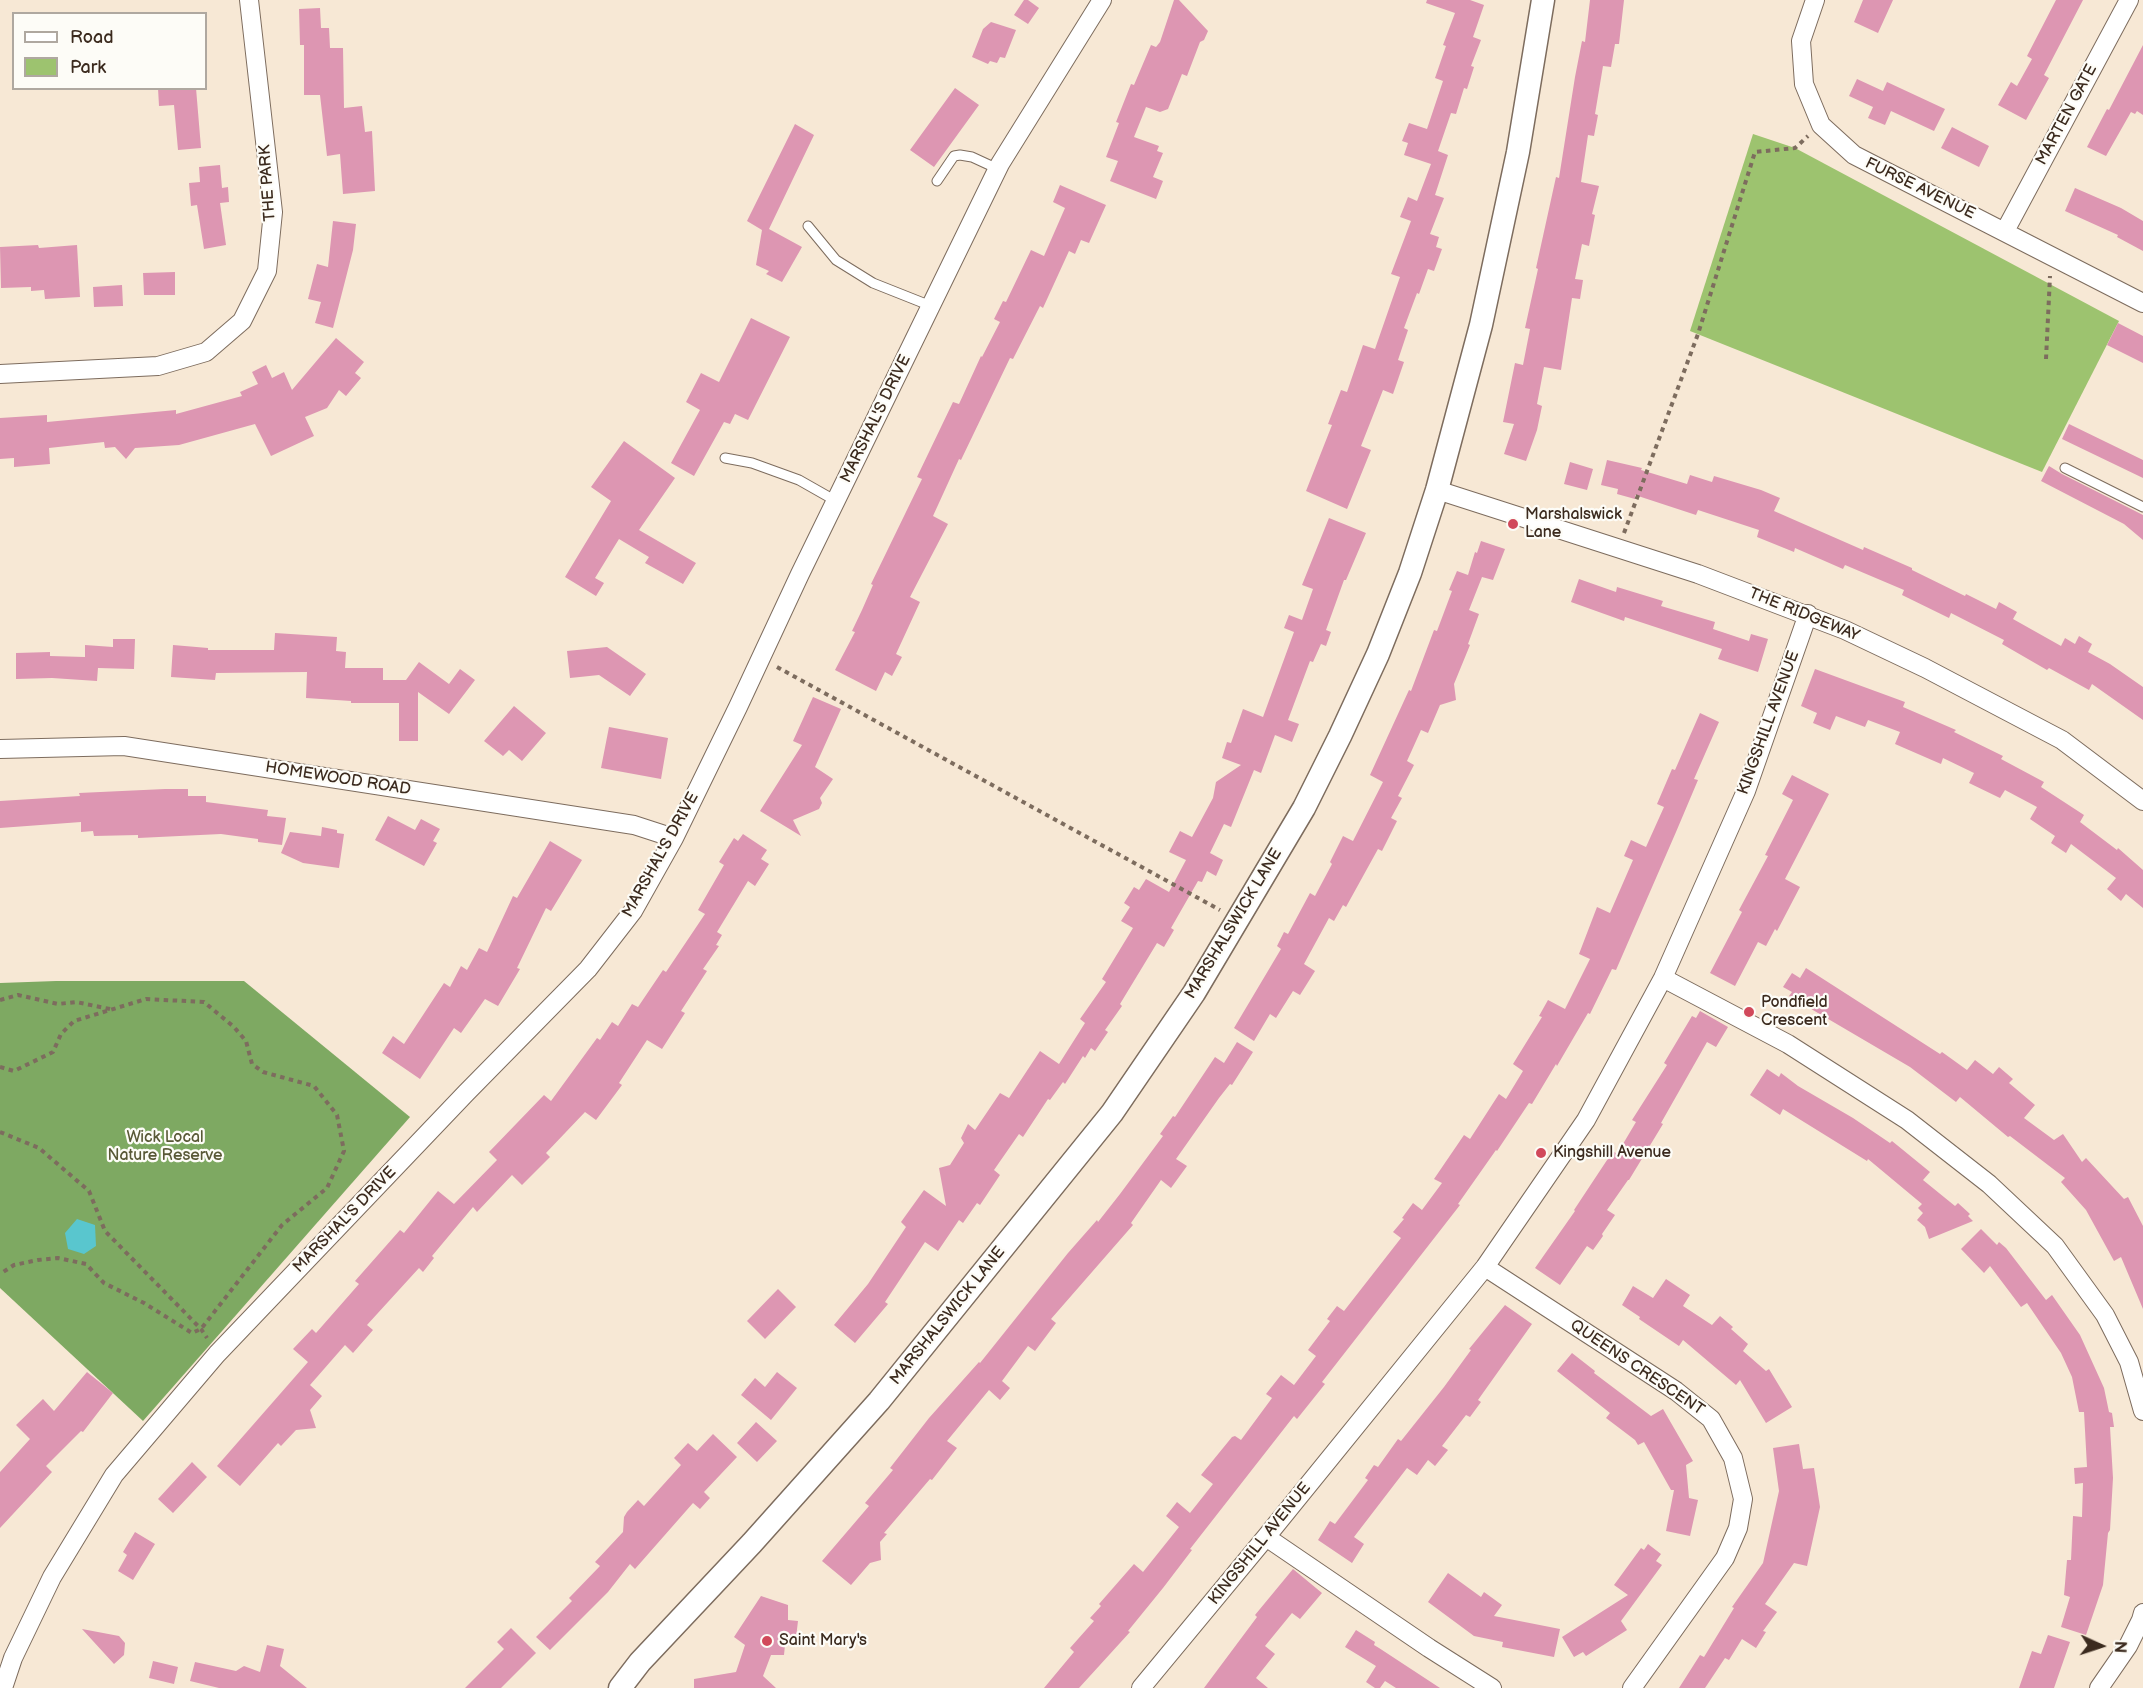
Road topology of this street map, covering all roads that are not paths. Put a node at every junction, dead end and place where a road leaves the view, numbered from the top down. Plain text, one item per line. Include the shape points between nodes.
1 (249, 0) edge
2 (1102, 0) edge
3 (1542, 0) edge
4 (1815, 0) edge
5 (2129, 0) edge
6 (998, 169) junction
7 (937, 181) dead end
8 (808, 226) dead end
9 (2005, 231) junction
10 (2143, 303) edge
11 (931, 306) junction
12 (0, 374) edge
13 (725, 458) dead end
14 (2065, 468) dead end
15 (1437, 490) junction
16 (836, 501) junction
17 (2143, 507) edge
18 (1808, 614) junction
19 (0, 749) edge
20 (2143, 801) edge
21 (674, 838) junction
22 (1663, 978) junction
23 (1485, 1267) junction
24 (2143, 1411) edge
25 (1266, 1537) junction
26 (2143, 1613) edge
27 (3, 1688) edge
28 (620, 1688) edge
29 (1141, 1688) edge
30 (1492, 1688) edge
31 (1632, 1688) edge
32 (2099, 1688) edge

1 - 12 street, THE PARK via 273,212 267,271 242,321 206,352 158,366
2 - 6 street, MARSHAL'S DRIVE
3 - 15 street, MARSHALSWICK LANE via 1518,152 1491,279
4 - 9 street, FURSE AVENUE via 1801,41 1804,84 1821,125 1854,156
5 - 9 street, MARTEN GATE
6 - 7 lane via 972,158 954,156
6 - 11 street, MARSHAL'S DRIVE
8 - 11 lane via 836,260 873,283
9 - 10 street, FURSE AVENUE
11 - 16 street, MARSHAL'S DRIVE
13 - 16 lane via 799,480
14 - 17 lane
15 - 18 street, THE RIDGEWAY via 1698,574
15 - 28 street, MARSHALSWICK LANE via 1410,573 1345,726 1304,808 1194,993 1112,1113 879,1401
16 - 21 street, MARSHAL'S DRIVE
18 - 20 street, THE RIDGEWAY via 1925,668 2062,740
18 - 22 street, KINGSHILL AVENUE via 1746,791
19 - 21 street, HOMEWOOD ROAD via 124,746 634,825
21 - 27 street, MARSHAL'S DRIVE via 633,911 588,969 218,1354 114,1475 52,1577
22 - 23 street, KINGSHILL AVENUE via 1586,1120
22 - 24 street via 1788,1044 1907,1120 1989,1184 2055,1246 2105,1315 2129,1362
23 - 25 street, KINGSHILL AVENUE
23 - 31 street, QUEENS CRESCENT via 1676,1391 1711,1419 1734,1458 1743,1499 1725,1558
25 - 29 street, KINGSHILL AVENUE
25 - 30 street
26 - 32 street

